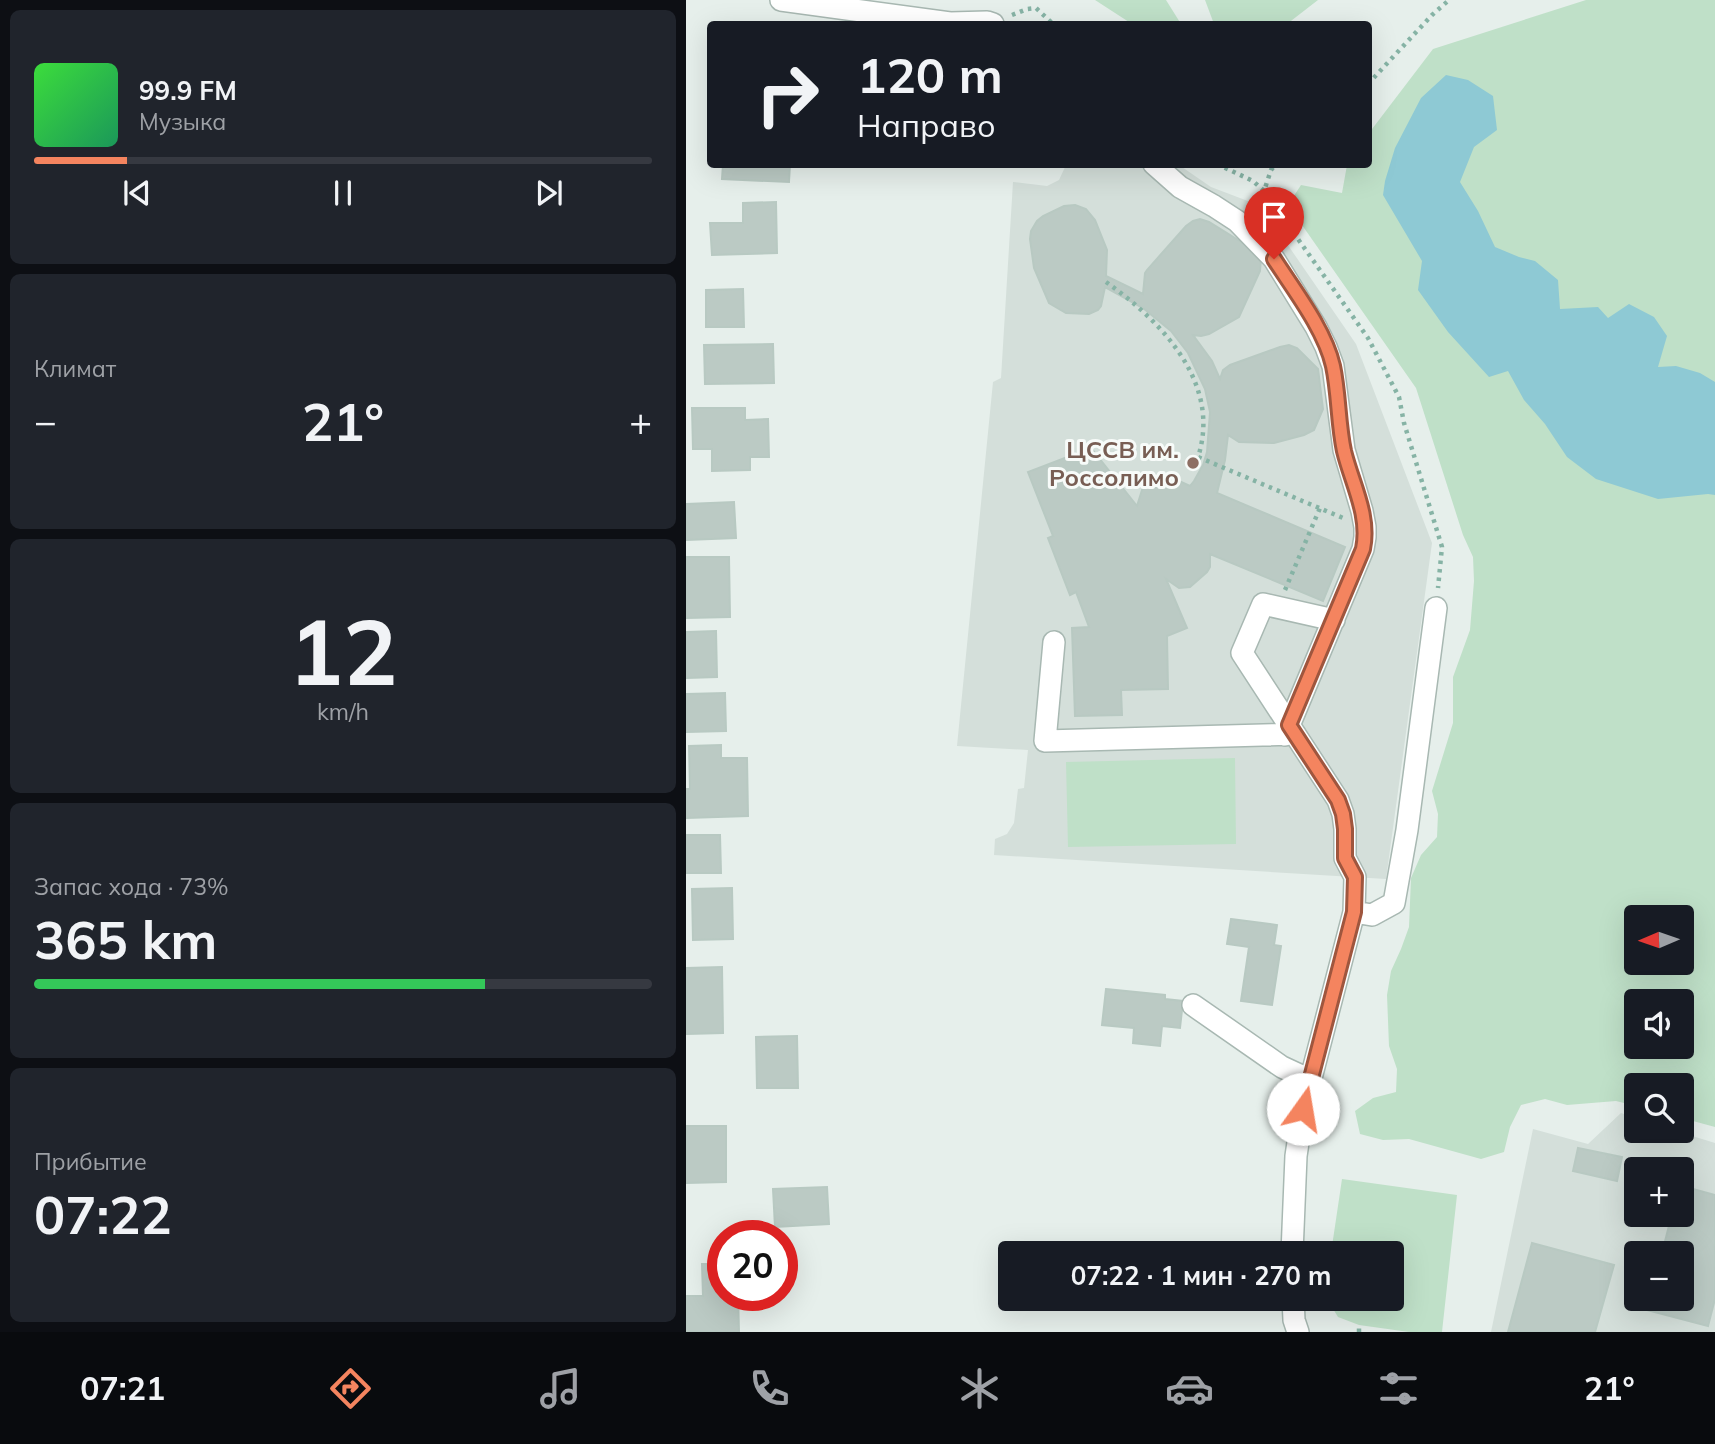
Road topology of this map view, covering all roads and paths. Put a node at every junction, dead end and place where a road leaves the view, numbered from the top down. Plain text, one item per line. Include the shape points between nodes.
1 (781, 0) edge
2 (1449, 0) edge
3 (935, 21) edge
4 (995, 21) edge
5 (1050, 21) edge
6 (1372, 79) edge
7 (1159, 168) edge
8 (1225, 168) edge
9 (1273, 168) edge
10 (1264, 191) junction
11 (1106, 282) dead end
12 (1320, 508) junction
13 (1365, 527) junction
14 (1278, 607) junction
15 (1436, 607) joint
16 (1334, 620) junction
17 (1054, 642) dead end
18 (1290, 732) junction
19 (1354, 912) junction
20 (1193, 1005) dead end
21 (1310, 1080) junction
22 (1292, 1241) edge
23 (1294, 1311) edge
24 (1359, 1325) dead end
25 (1298, 1332) edge
26 (1359, 1332) edge

1 - 3 lane
2 - 6 path
4 - 5 path via 1036,8
7 - 13 lane via 1180,187 1237,221 1256,240 1274,259 1316,327 1333,366 1344,450
8 - 10 path
9 - 10 path
10 - 15 path via 1368,338 1399,397 1442,547
11 - 12 path via 1157,325 1188,368 1203,413 1198,457
12 - 13 path
12 - 14 path
13 - 16 lane via 1363,549
14 - 16 lane
14 - 18 lane via 1263,604 1242,653
15 - 19 lane via 1394,903 1372,915
16 - 18 lane
17 - 18 lane via 1045,741
18 - 19 lane via 1331,788 1343,814 1345,858 1355,877
19 - 21 lane
20 - 21 lane via 1282,1067
21 - 22 lane via 1296,1156
23 - 25 lane
24 - 26 path

